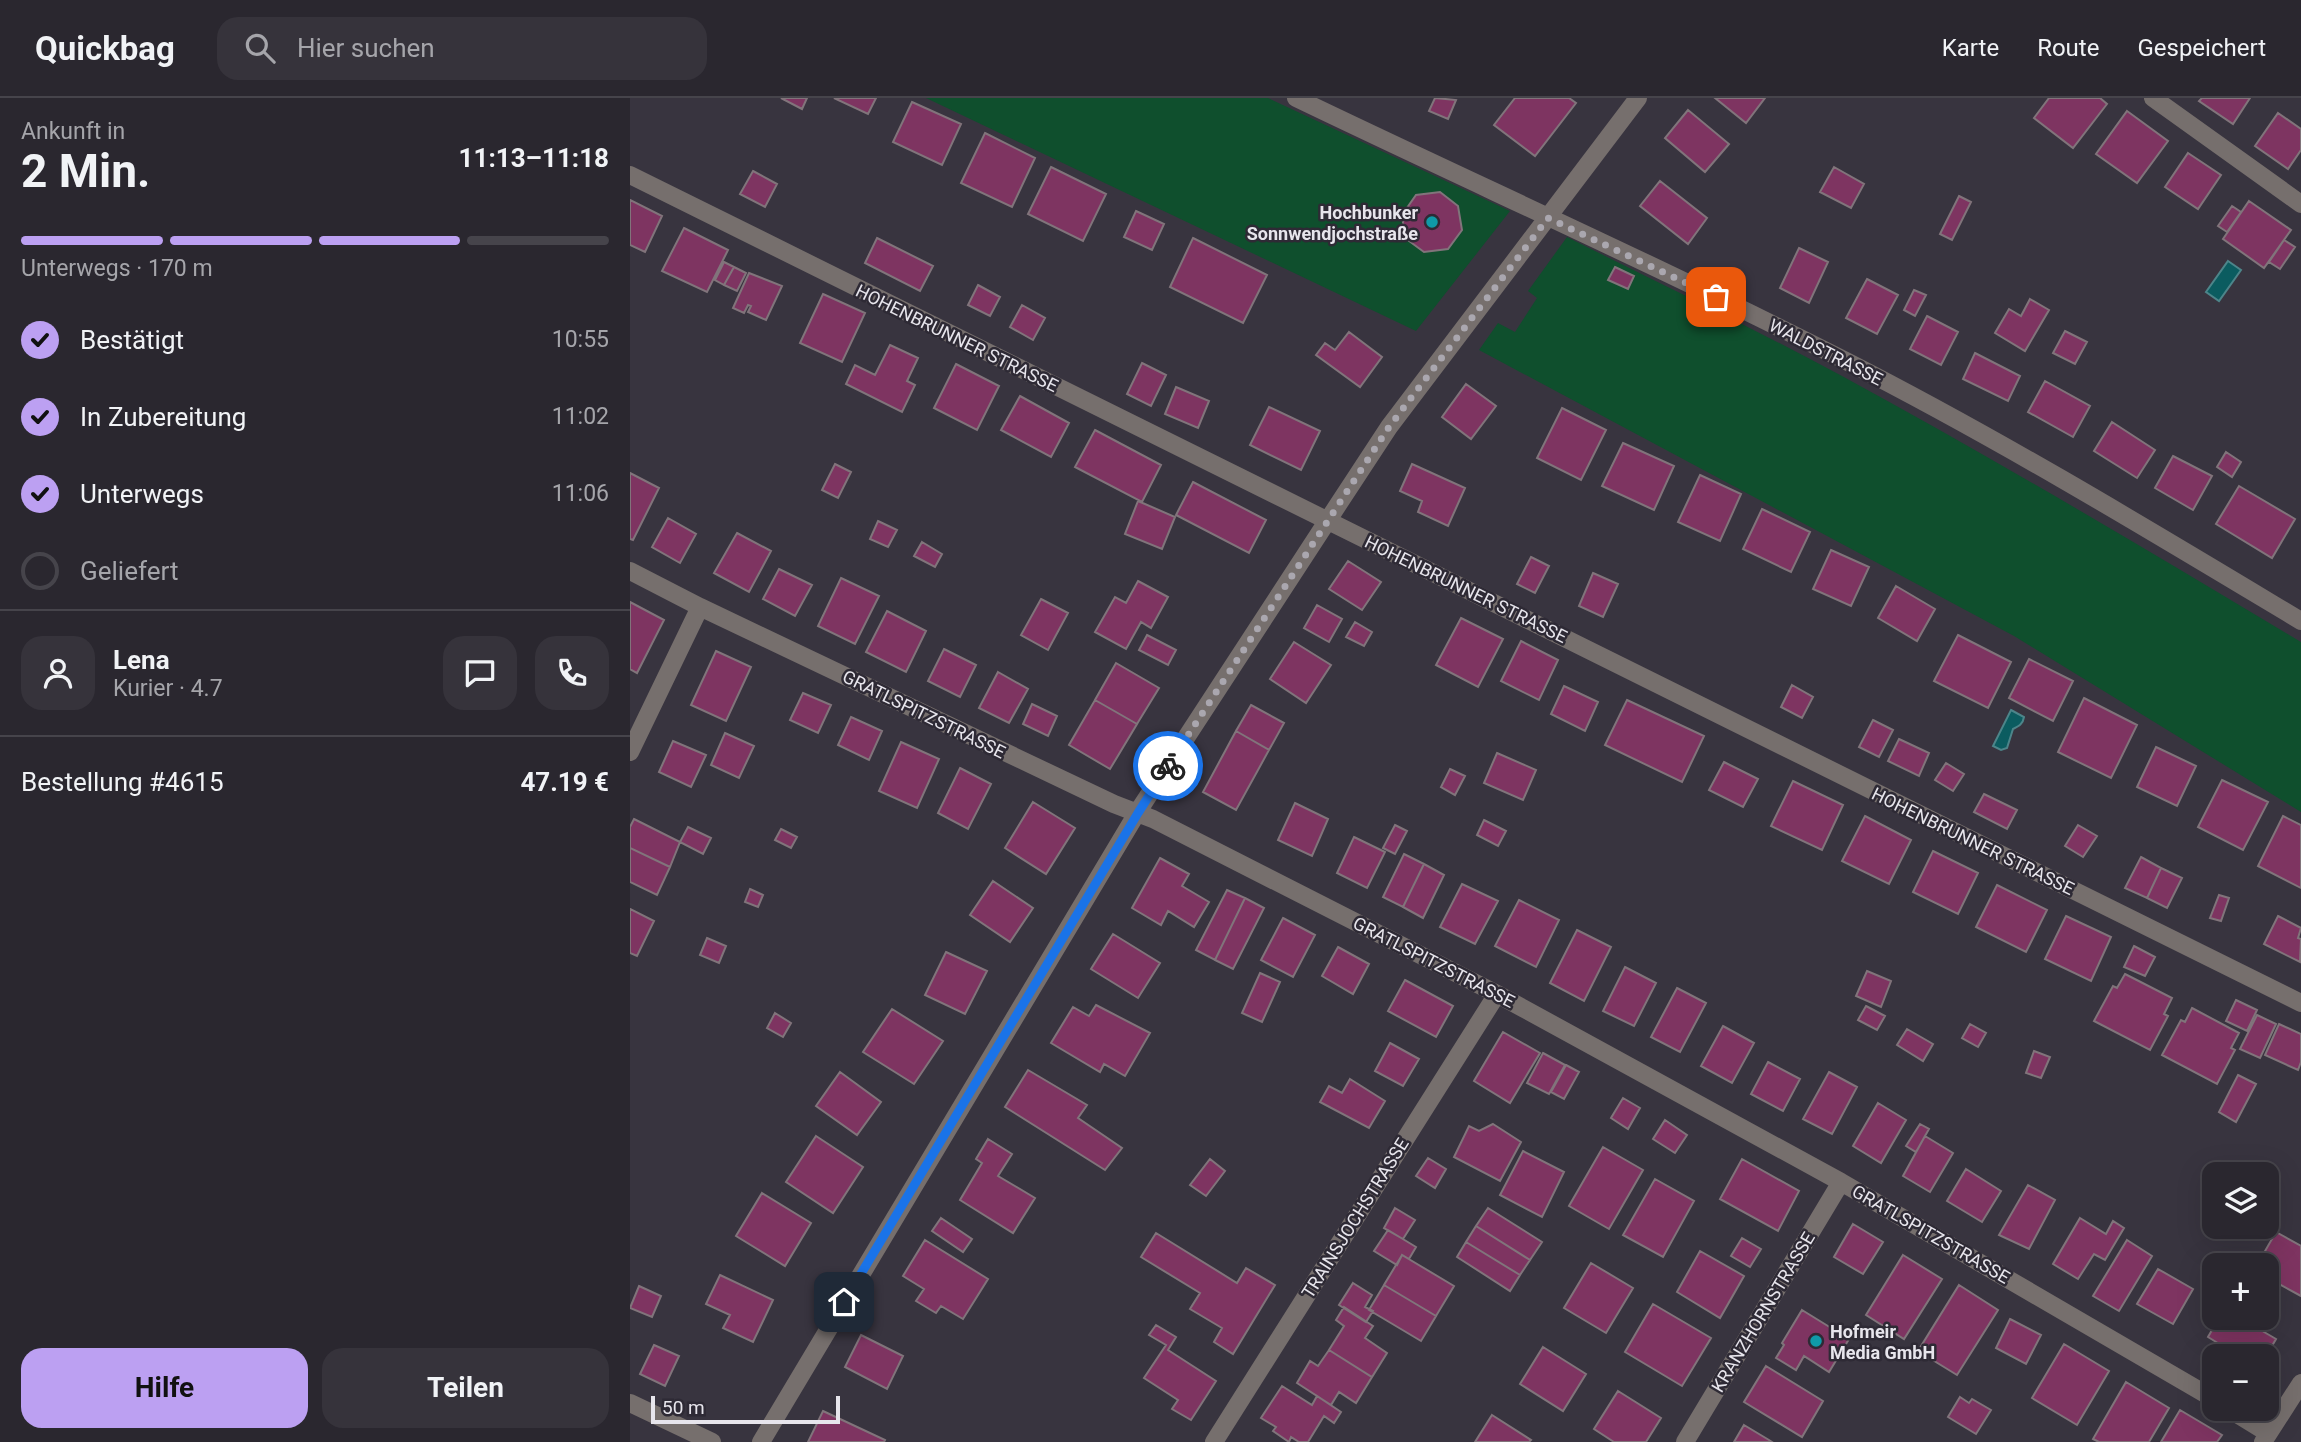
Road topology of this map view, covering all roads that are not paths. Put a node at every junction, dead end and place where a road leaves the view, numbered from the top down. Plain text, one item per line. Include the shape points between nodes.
1 (1296, 98) edge
2 (1638, 98) edge
3 (2153, 98) edge
4 (630, 175) edge
5 (2301, 204) edge
6 (1548, 218) junction
7 (1328, 520) junction
8 (630, 570) edge
9 (700, 607) junction
10 (2301, 621) edge
11 (630, 751) edge
12 (1138, 813) junction
13 (1497, 994) junction
14 (2301, 1003) edge
15 (1841, 1182) junction
16 (2301, 1383) edge
17 (2202, 1392) edge
18 (630, 1403) edge
19 (2244, 1421) edge
20 (2266, 1438) edge
21 (712, 1442) edge
22 (761, 1442) edge
23 (1214, 1442) edge
24 (1685, 1442) edge

1 - 6 street, WALDSTRASSE
2 - 6 street
3 - 5 street
4 - 7 street, HOHENBRUNNER STRASSE
6 - 7 street via 1389,427
6 - 10 street, WALDSTRASSE via 1849,363 2012,452
7 - 12 street
7 - 14 street, HOHENBRUNNER STRASSE
8 - 9 street, GRATLSPITZSTRASSE
9 - 11 street
9 - 12 street, GRATLSPITZSTRASSE
12 - 13 street, GRATLSPITZSTRASSE
12 - 22 street
13 - 15 street, GRATLSPITZSTRASSE
13 - 23 street, TRAINSJOCHSTRASSE
15 - 17 street, GRATLSPITZSTRASSE
15 - 24 street, KRANZHORNSTRASSE
16 - 20 street
18 - 21 street
19 - 20 street

